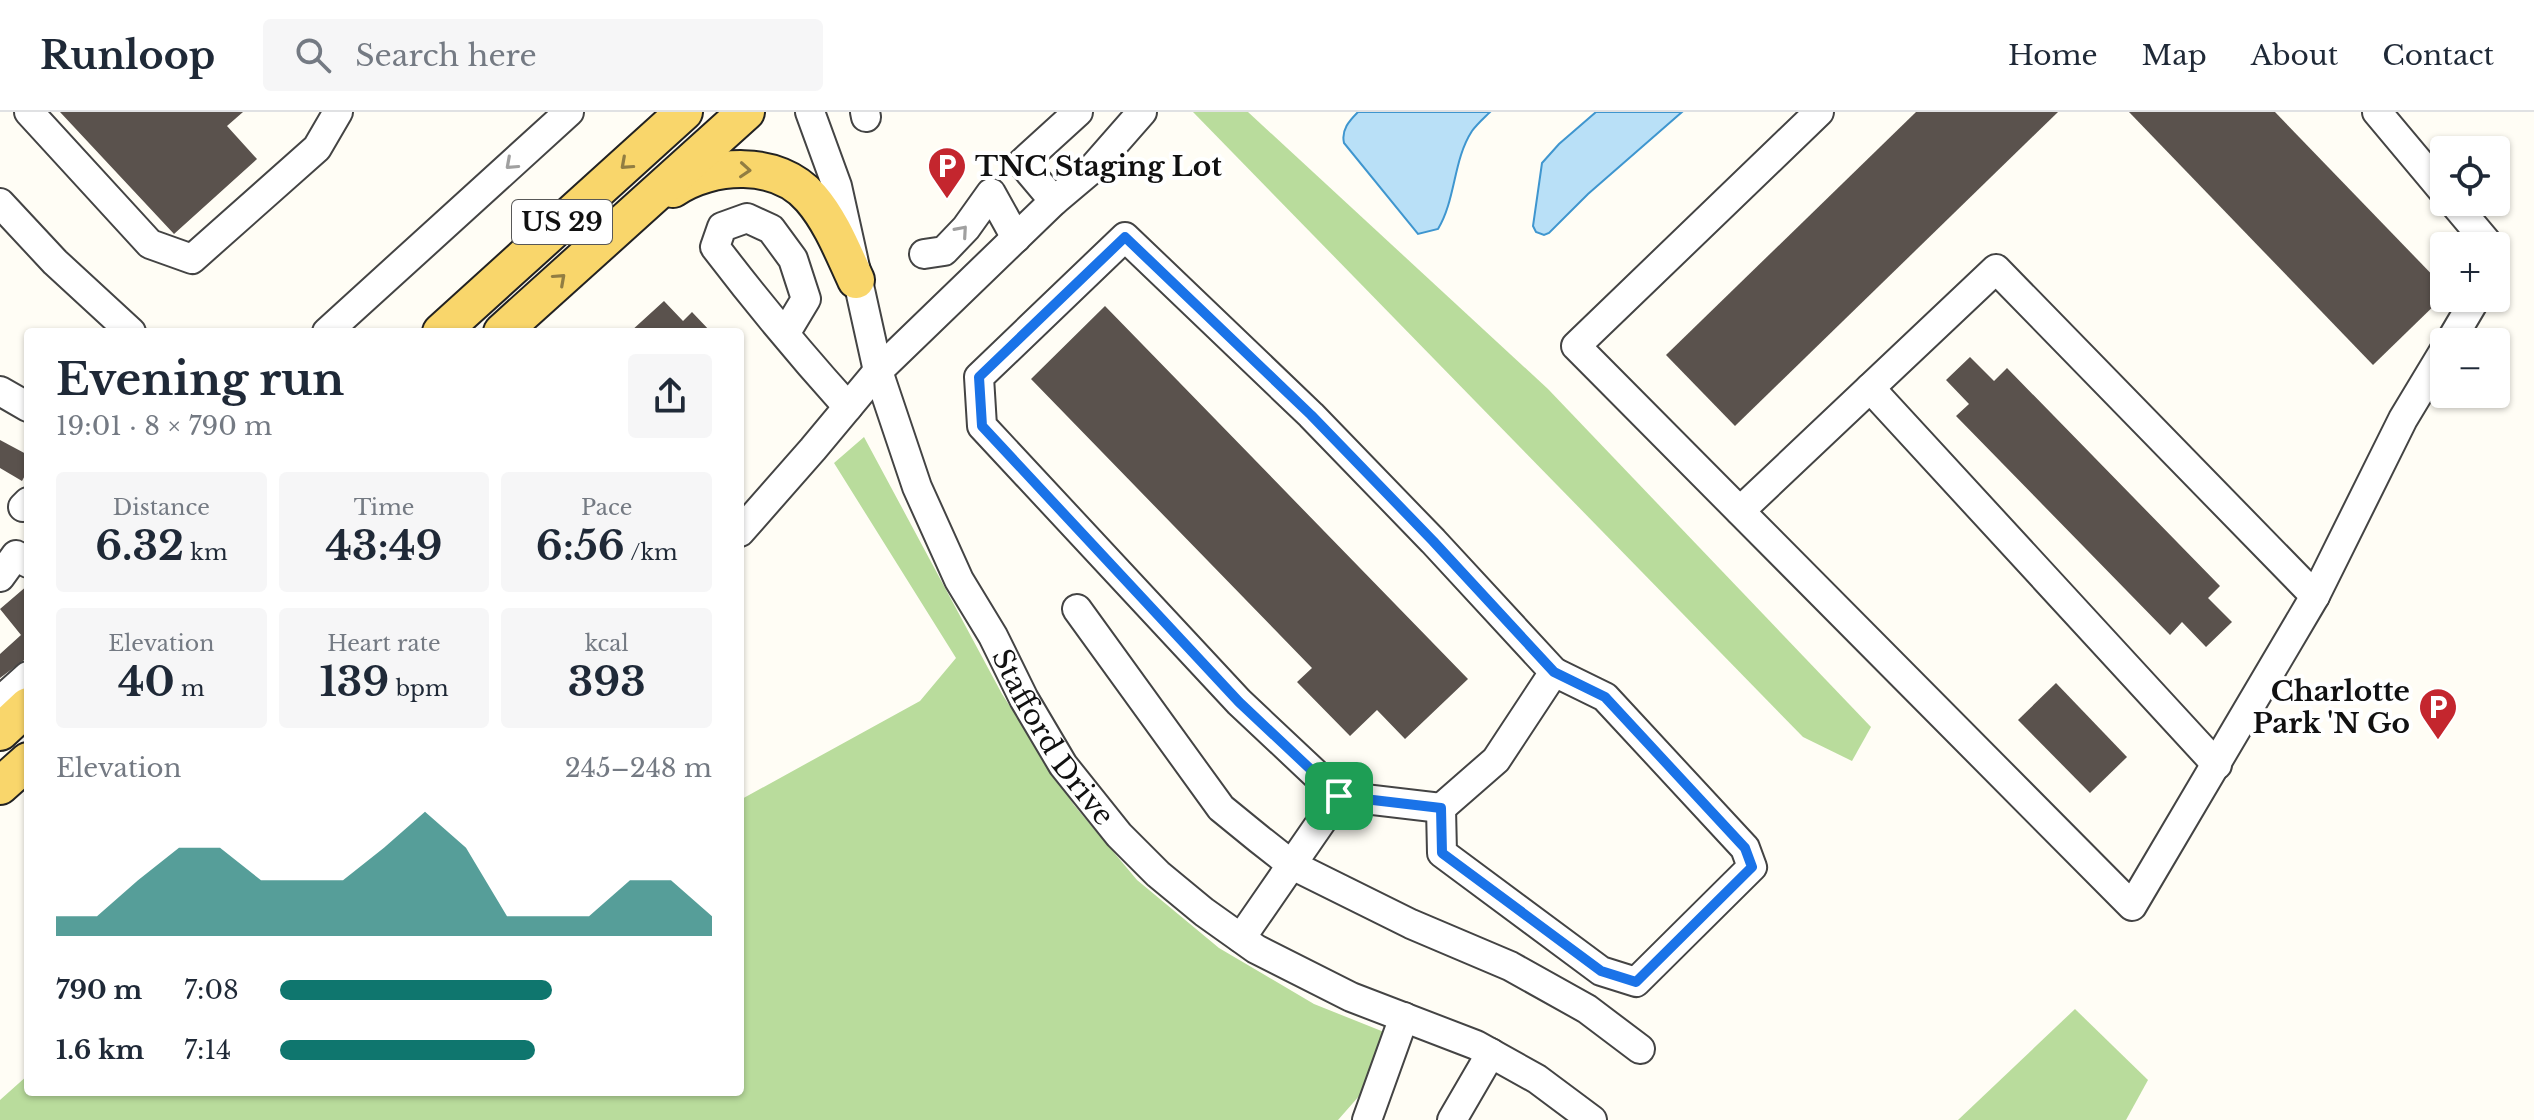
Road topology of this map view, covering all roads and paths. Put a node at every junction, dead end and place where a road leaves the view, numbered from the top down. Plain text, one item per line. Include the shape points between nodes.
1 (29, 112) edge
2 (338, 112) edge
3 (569, 112) edge
4 (684, 112) edge
5 (746, 112) edge
6 (810, 112) edge
7 (1078, 112) edge
8 (1142, 112) edge
9 (1819, 112) edge
10 (2377, 112) edge
11 (2430, 175) edge
12 (1054, 201) junction
13 (0, 203) edge
14 (2465, 216) edge
15 (625, 221) junction
16 (2478, 232) edge
17 (1016, 238) junction
18 (924, 254) dead end
19 (856, 280) junction
20 (127, 328) edge
21 (331, 328) edge
22 (445, 328) edge
23 (506, 328) edge
24 (785, 334) dead end
25 (878, 371) junction
26 (2430, 374) edge
27 (1870, 388) junction
28 (0, 391) edge
29 (24, 405) edge
30 (848, 407) junction
31 (1740, 511) junction
32 (744, 527) edge
33 (24, 560) edge
34 (0, 577) edge
35 (2315, 596) junction
36 (1077, 609) dead end
37 (1554, 672) junction
38 (24, 683) edge
39 (9, 708) edge
40 (24, 765) edge
41 (2217, 765) junction
42 (0, 786) edge
43 (1339, 796) junction
44 (1441, 808) junction
45 (1292, 865) junction
46 (1241, 938) junction
47 (1404, 1017) junction
48 (1640, 1049) dead end
49 (1491, 1053) junction
50 (1367, 1120) edge
51 (1451, 1120) edge
52 (1592, 1120) edge

1 - 2 street via 150,244 192,259 317,148
3 -> 21 street
4 -> 22 main road, US 29
5 - 15 main road, US 29
6 - 19 street, Stafford Drive via 837,186
7 - 12 street via 1022,163
8 - 12 street via 1092,169
9 - 31 street via 1576,346
10 - 11 street
12 - 17 street
13 - 20 street
14 - 16 street
15 -> 19 main road via 709,172 767,172 810,197
23 -> 15 main road, US 29
18 -> 17 street via 944,251 991,193
17 - 25 street
19 - 25 street, Stafford Drive
24 - 30 street
25 - 30 street
25 - 46 street, Stafford Drive via 917,487 953,567 1051,746 1119,835 1158,874
26 - 35 street
27 - 31 street
27 - 35 street via 1996,269
27 - 41 street
28 - 29 street
30 - 32 street
31 - 41 street via 2132,906
33 - 34 street via 16,555
35 - 41 street
36 - 45 street via 1221,808
37 - 43 street via 1311,415 1125,237 979,377 982,426 1239,702
37 - 44 street via 1496,760
37 - 44 street via 1605,697 1745,848 1752,867 1636,982 1601,971 1442,853
38 - 39 street
40 - 42 main road
43 - 44 street
43 - 45 street
45 - 46 street
45 - 48 street via 1510,966 1587,1009
46 - 47 street, Stafford Drive via 1297,972
47 - 49 street, Stafford Drive
47 - 50 street
49 - 51 street
49 - 52 street, Stafford Drive

